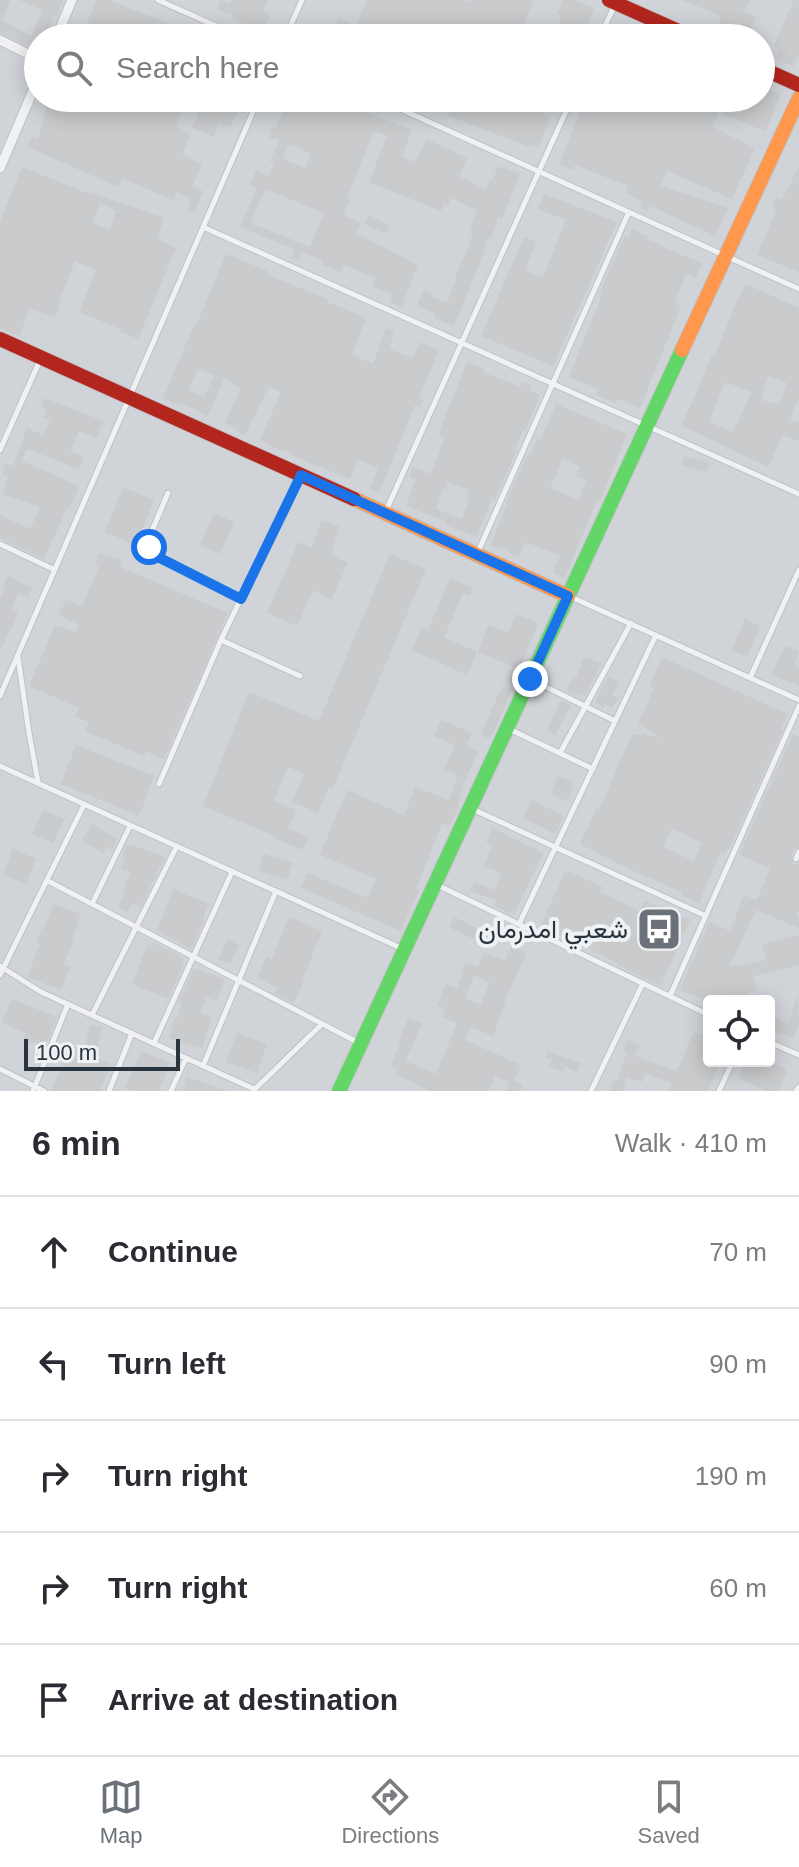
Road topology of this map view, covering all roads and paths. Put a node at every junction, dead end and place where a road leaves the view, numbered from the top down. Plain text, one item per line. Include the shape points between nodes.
1 (72, 0) edge
2 (158, 0) edge
3 (302, 0) edge
4 (614, 1) edge
5 (62, 24) edge
6 (212, 24) edge
7 (291, 24) edge
8 (605, 24) edge
9 (664, 24) edge
10 (0, 40) edge
11 (24, 52) edge
12 (775, 74) edge
13 (799, 85) edge
14 (799, 98) edge
15 (24, 112) edge
16 (253, 112) edge
17 (407, 112) edge
18 (566, 112) edge
19 (0, 168) edge
20 (539, 172) junction
21 (629, 212) junction
22 (203, 227) junction
23 (726, 256) junction
24 (799, 280) edge
25 (797, 288) edge
26 (0, 339) edge
27 (461, 343) junction
28 (41, 357) junction
29 (553, 384) junction
30 (130, 397) junction
31 (647, 426) junction
32 (0, 450) edge
33 (301, 475) junction
34 (168, 493) dead end
35 (799, 494) edge
36 (384, 514) junction
37 (0, 544) edge
38 (477, 554) junction
39 (55, 570) junction
40 (799, 570) edge
41 (568, 596) junction
42 (241, 599) junction
43 (631, 623) junction
44 (656, 635) junction
45 (221, 640) junction
46 (18, 655) junction
47 (300, 676) dead end
48 (750, 678) junction
49 (530, 679) junction
50 (0, 696) edge
51 (799, 703) edge
52 (586, 707) junction
53 (615, 721) junction
54 (507, 728) junction
55 (560, 753) junction
56 (1, 769) edge
57 (593, 769) junction
58 (38, 783) junction
59 (159, 784) dead end
60 (84, 805) junction
61 (469, 807) junction
62 (130, 825) junction
63 (177, 846) junction
64 (556, 847) junction
65 (799, 852) edge
66 (796, 859) dead end
67 (232, 872) junction
68 (48, 881) junction
69 (434, 883) junction
70 (276, 891) junction
71 (92, 904) junction
72 (706, 916) junction
73 (519, 924) junction
74 (136, 927) junction
75 (404, 949) junction
76 (194, 957) junction
77 (2, 966) edge
78 (0, 975) edge
79 (239, 980) junction
80 (643, 983) junction
81 (670, 996) junction
82 (68, 1004) junction
83 (703, 1012) edge
84 (92, 1015) junction
85 (322, 1024) junction
86 (132, 1033) junction
87 (154, 1043) junction
88 (360, 1044) junction
89 (775, 1045) edge
90 (799, 1055) edge
91 (186, 1058) junction
92 (203, 1066) junction
93 (730, 1067) edge
94 (0, 1069) edge
95 (344, 1087) edge
96 (34, 1089) edge
97 (253, 1090) edge
98 (44, 1091) edge
99 (109, 1091) edge
100 (171, 1091) edge
101 (591, 1091) edge
102 (720, 1091) edge

1 - 5 street
2 - 6 lane
3 - 7 lane
4 - 8 lane
4 - 9 street
10 - 11 street
12 - 13 street
14 - 23 street
15 - 19 street
16 - 22 lane
17 - 20 lane
18 - 20 lane
20 - 21 lane
20 - 27 lane
21 - 23 lane
21 - 29 lane
22 - 27 lane
22 - 30 lane
23 - 25 lane
23 - 31 street
24 - 25 lane
26 - 28 street
27 - 29 lane
27 - 36 lane
28 - 30 street
28 - 32 lane
29 - 31 lane
29 - 38 lane
30 - 33 street
30 - 39 lane
31 - 35 lane
31 - 41 street
33 - 36 street
33 - 42 lane
34 - 42 lane via 151,533 150,552
36 - 38 street
37 - 39 lane
38 - 41 street
39 - 46 lane
40 - 48 lane
41 - 43 lane
41 - 49 street
42 - 45 lane
43 - 44 lane
43 - 52 lane
44 - 48 lane
44 - 53 lane
45 - 47 lane
45 - 59 lane
46 - 50 lane
46 - 58 lane
48 - 51 lane
49 - 52 lane
49 - 54 street
51 - 72 lane
52 - 53 lane
52 - 55 lane
53 - 57 lane
54 - 55 lane
54 - 61 street
55 - 57 lane
56 - 58 lane
57 - 64 lane
58 - 60 lane
60 - 62 lane
60 - 68 lane
61 - 64 lane
61 - 69 street
62 - 63 lane
62 - 71 lane
63 - 67 lane
63 - 74 lane
64 - 72 lane
64 - 73 lane
65 - 66 lane
67 - 70 lane
67 - 76 lane
68 - 71 lane
68 - 77 lane
69 - 73 lane
69 - 75 street
70 - 75 lane
70 - 79 lane
71 - 74 lane
72 - 81 lane
73 - 80 lane
74 - 76 lane
74 - 84 lane
75 - 88 street
76 - 79 lane
76 - 87 lane
77 - 78 lane
77 - 82 lane
79 - 85 lane
79 - 92 lane
80 - 81 lane
80 - 101 lane
81 - 83 lane
82 - 84 lane
82 - 96 lane
84 - 86 lane
85 - 88 lane
85 - 97 lane
86 - 87 lane
86 - 99 lane
87 - 91 lane
88 - 95 street
89 - 90 lane
91 - 92 lane
91 - 100 lane
92 - 97 lane
93 - 102 lane
94 - 96 lane
96 - 98 lane

